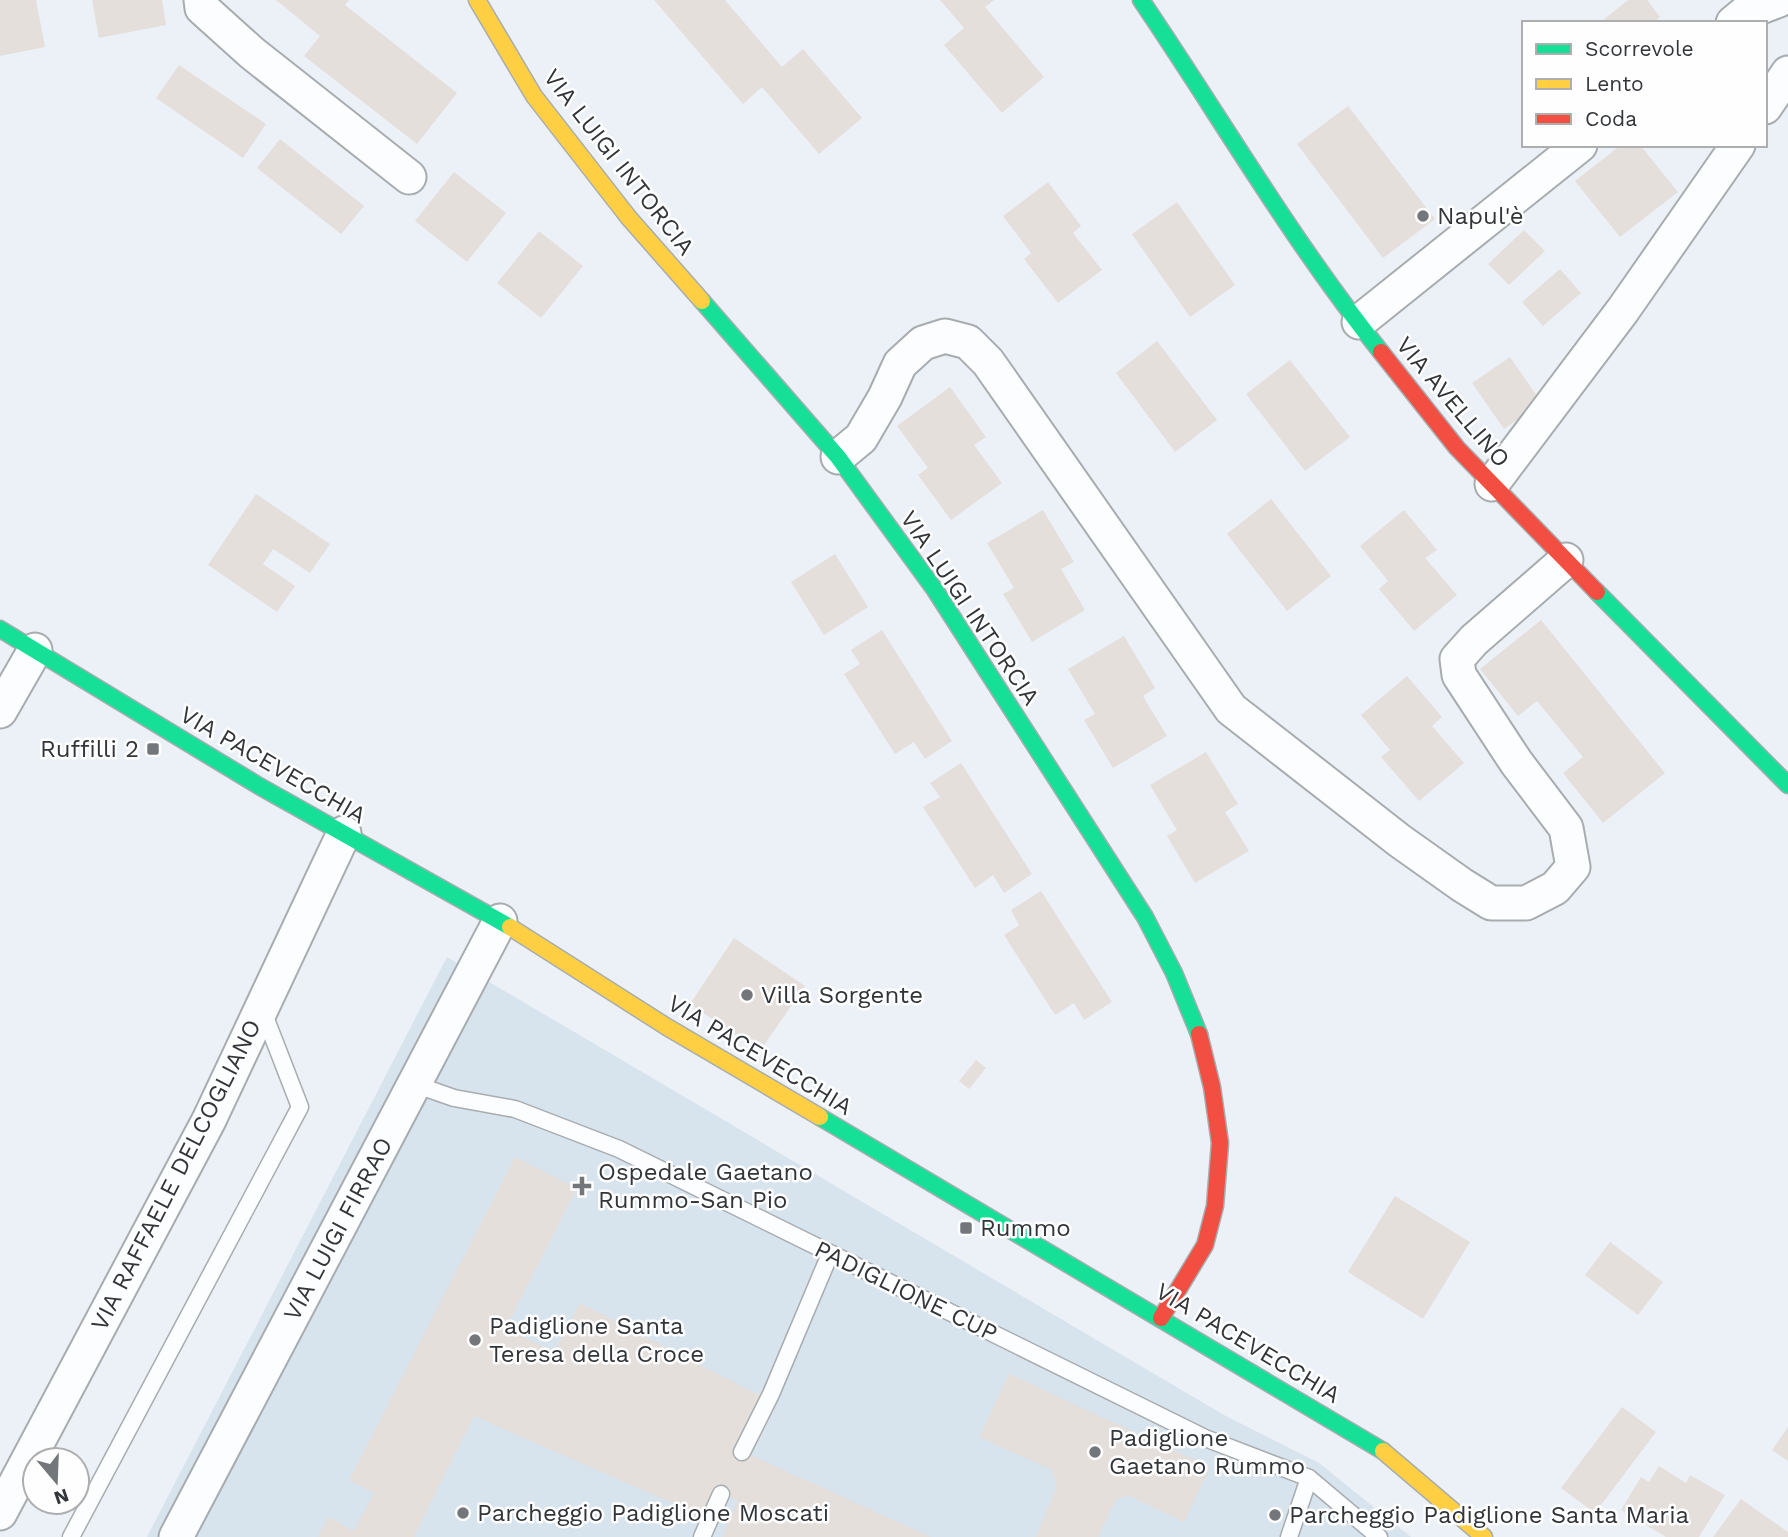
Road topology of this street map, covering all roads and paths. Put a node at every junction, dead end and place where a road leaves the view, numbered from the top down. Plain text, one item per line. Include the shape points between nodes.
1 (201, 0) edge
2 (477, 0) edge
3 (1141, 0) edge
4 (1779, 0) edge
5 (1735, 21) edge
6 (1788, 73) edge
7 (1767, 104) edge
8 (1578, 147) edge
9 (1737, 147) edge
10 (409, 177) dead end
11 (1359, 322) junction
12 (838, 457) junction
13 (1492, 484) junction
14 (1566, 560) junction
15 (0, 629) edge
16 (35, 650) junction
17 (0, 711) edge
18 (1788, 785) edge
19 (344, 834) junction
20 (500, 921) junction
21 (262, 1007) junction
22 (414, 1084) junction
23 (830, 1254) junction
24 (1161, 1318) junction
25 (742, 1452) dead end
26 (1309, 1478) junction
27 (721, 1494) dead end
28 (0, 1513) edge
29 (71, 1537) edge
30 (176, 1537) edge
31 (702, 1537) edge
32 (1289, 1537) edge
33 (1379, 1537) edge
34 (1484, 1537) edge

1 - 10 street via 202,8 252,53
2 - 12 street, VIA LUIGI INTORCIA via 534,96 629,218
3 - 11 street, VIA AVELLINO via 1269,199
4 - 5 street
6 - 7 street
8 - 11 street
9 - 13 street via 1623,310
11 - 13 street, VIA AVELLINO via 1457,448
12 - 14 street via 861,438 900,364 923,343 945,336 968,342 988,362 1231,709 1400,841 1491,902 1526,903 1555,888 1573,867 1566,828 1459,675 1457,659
12 - 24 street, VIA LUIGI INTORCIA via 935,590 1145,917 1198,1031 1220,1143 1215,1206 1205,1245
13 - 14 street, VIA AVELLINO
14 - 18 street, VIA AVELLINO
15 - 16 street, VIA PACEVECCHIA
16 - 17 street
16 - 19 street, VIA PACEVECCHIA
19 - 20 street, VIA PACEVECCHIA
19 - 21 street, VIA RAFFAELE DELCOGLIANO
20 - 22 street, VIA LUIGI FIRRAO
20 - 24 street, VIA PACEVECCHIA via 667,1027
21 - 28 street, VIA RAFFAELE DELCOGLIANO via 209,1120
21 - 29 lane via 300,1107
22 - 23 lane, PADIGLIONE CUP via 454,1098 515,1109 619,1149
22 - 30 street, VIA LUIGI FIRRAO
23 - 25 lane
23 - 26 lane, PADIGLIONE CUP via 1205,1438
24 - 34 street, VIA PACEVECCHIA via 1377,1446
26 - 32 lane
26 - 33 lane, PADIGLIONE CUP
27 - 31 lane

